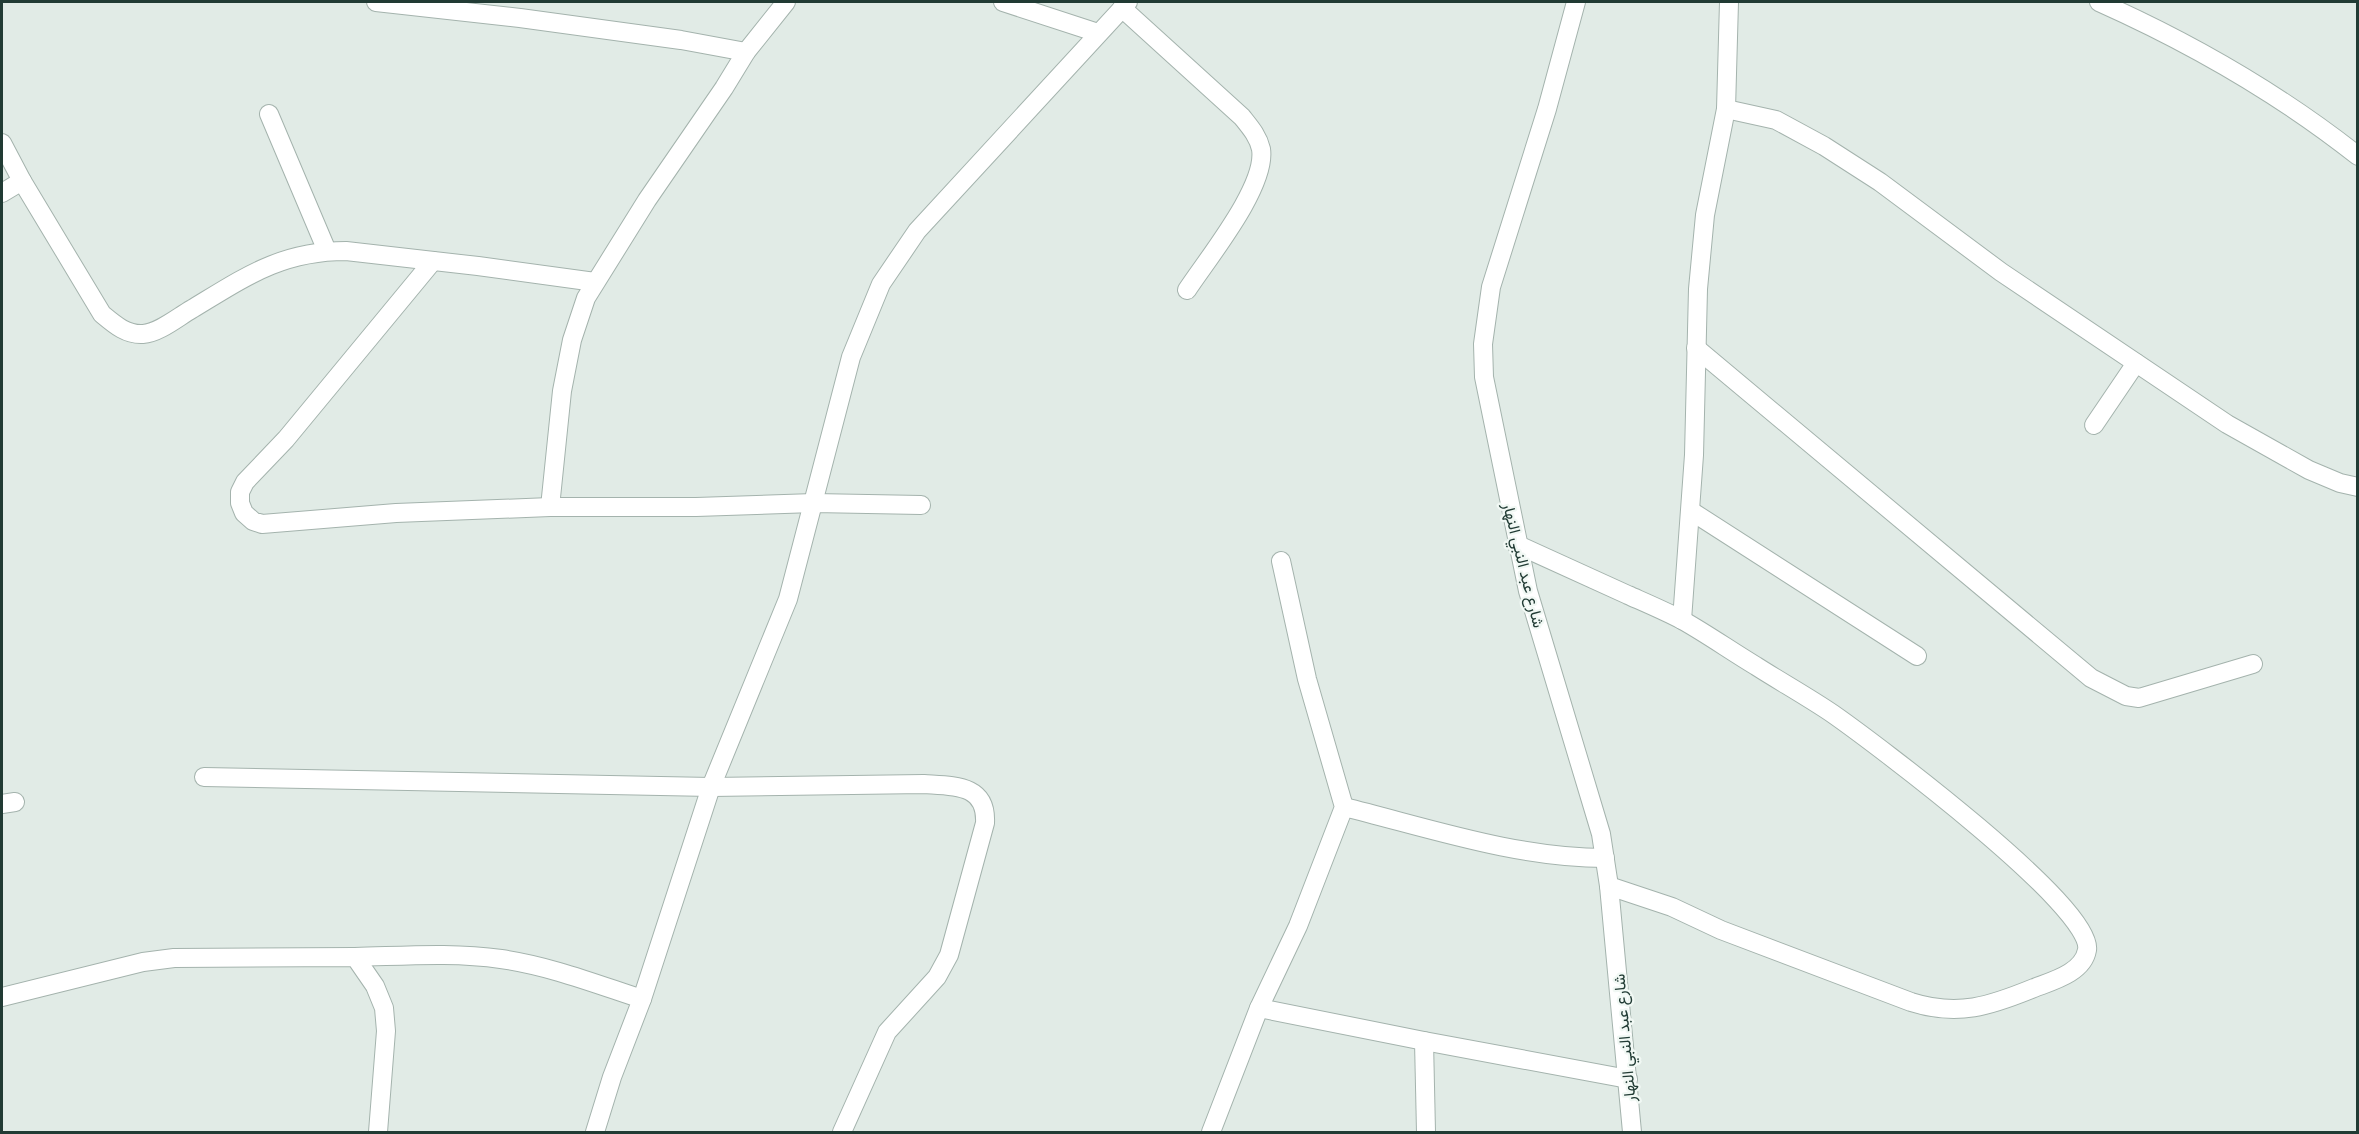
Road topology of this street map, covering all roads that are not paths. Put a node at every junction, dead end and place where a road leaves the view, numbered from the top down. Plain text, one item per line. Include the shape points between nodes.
1 (376, 2) edge
2 (786, 2) edge
3 (1003, 2) edge
4 (1576, 2) edge
5 (1729, 2) edge
6 (2099, 2) edge
7 (433, 4) edge
8 (1125, 5) edge
9 (1098, 33) junction
10 (746, 52) junction
11 (1725, 109) junction
12 (269, 114) dead end
13 (2, 143) edge
14 (2358, 156) edge
15 (22, 181) junction
16 (2, 193) edge
17 (327, 251) junction
18 (433, 261) junction
19 (596, 282) junction
20 (1186, 290) dead end
21 (1696, 348) junction
22 (2136, 363) junction
23 (2094, 426) dead end
24 (2358, 488) edge
25 (814, 503) junction
26 (921, 505) dead end
27 (550, 507) junction
28 (1691, 511) junction
29 (1516, 544) junction
30 (1281, 561) dead end
31 (1682, 620) junction
32 (1917, 656) dead end
33 (2253, 664) dead end
34 (204, 777) dead end
35 (711, 787) junction
36 (1344, 807) junction
37 (1605, 858) junction
38 (1609, 886) junction
39 (355, 957) junction
40 (2, 997) edge
41 (642, 999) junction
42 (1259, 1008) junction
43 (1424, 1041) junction
44 (1628, 1079) junction
45 (378, 1132) edge
46 (595, 1132) edge
47 (842, 1132) edge
48 (1211, 1132) edge
49 (1426, 1132) edge
50 (1632, 1132) edge

1 - 7 street
2 - 10 street
3 - 9 street
4 - 29 street, شارع عبد النبي النهار via 1491,287 1485,319 1484,377
5 - 11 street
6 - 14 street via 2168,33 2253,82
7 - 10 street
8 - 9 street
8 - 20 street via 1242,117 1261,147 1262,161 1249,196
9 - 25 street via 955,188 890,268 851,357
10 - 19 street
11 - 21 street via 1705,215
11 - 22 street via 1776,120 1824,146
12 - 17 street
13 - 15 street
15 - 16 street
15 - 17 street via 102,314 121,329 143,334 252,273 300,255
17 - 18 street
18 - 19 street
18 - 27 street via 286,439 244,482 240,503 244,513 262,524 396,513
19 - 27 street via 579,315 567,365
21 - 28 street
21 - 33 street via 2110,690 2139,698
22 - 23 street
22 - 24 street via 2227,424 2309,470
25 - 26 street
25 - 27 street
25 - 35 street via 788,599
28 - 31 street
28 - 32 street
29 - 31 street
29 - 37 street, شارع عبد النبي النهار
30 - 36 street via 1307,679
31 - 38 street via 1867,738 1978,826 2077,922 2087,941 2087,951 2067,975 2000,1002 1939,1010
34 - 35 street
35 - 41 street
35 - 47 street via 936,784 975,793 983,802 985,823 979,850 949,955 937,977 887,1032
36 - 37 street via 1512,847 1574,858
36 - 42 street via 1298,926
37 - 38 street, شارع عبد النبي النهار
38 - 44 street, شارع عبد النبي النهار
39 - 40 street via 174,958
39 - 41 street via 442,955 500,959 565,973
39 - 45 street via 375,986 384,1008 386,1030
41 - 46 street
42 - 43 street
42 - 48 street
43 - 44 street
43 - 49 street
44 - 50 street, شارع عبد النبي النهار

